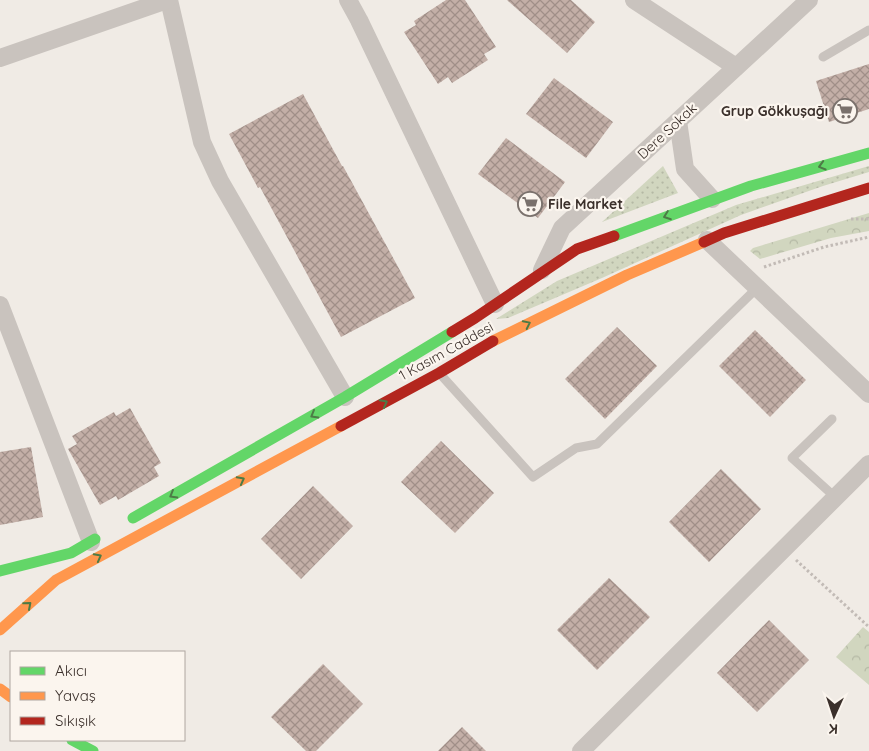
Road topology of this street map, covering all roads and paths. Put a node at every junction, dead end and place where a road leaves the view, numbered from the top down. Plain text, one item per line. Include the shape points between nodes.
1 (168, 0) edge
2 (348, 0) edge
3 (634, 0) edge
4 (809, 0) edge
5 (869, 30) edge
6 (823, 57) dead end
7 (0, 58) edge
8 (736, 67) junction
9 (678, 121) junction
10 (869, 153) edge
11 (869, 188) edge
12 (712, 199) junction
13 (854, 215) dead end
14 (847, 217) dead end
15 (869, 237) edge
16 (707, 240) junction
17 (764, 267) junction
18 (540, 274) junction
19 (771, 274) dead end
20 (762, 280) junction
21 (495, 304) junction
22 (0, 305) edge
23 (481, 330) junction
24 (439, 373) junction
25 (869, 394) edge
26 (345, 397) junction
27 (832, 419) dead end
28 (869, 464) edge
29 (835, 497) junction
30 (126, 522) dead end
31 (108, 532) dead end
32 (91, 542) junction
33 (784, 548) junction
34 (0, 571) edge
35 (869, 627) edge
36 (0, 630) edge
37 (74, 741) edge
38 (93, 751) edge
39 (581, 751) edge

1 - 7 street
1 - 26 street via 202,142 220,180
2 - 21 street
3 - 8 street
4 - 8 street, Dere Sokak
5 - 6 lane
8 - 9 street, Dere Sokak
9 - 12 street via 685,169
9 - 18 street, Dere Sokak via 562,228
10 -> 12 main road, 1 Kasım Caddesi
11 - 16 main road, 1 Kasım Caddesi
12 -> 18 main road, 1 Kasım Caddesi via 577,249
13 - 14 path
15 - 17 path via 824,247
16 - 20 street
23 -> 16 main road, 1 Kasım Caddesi via 627,275
17 - 19 path
17 - 20 path via 758,264
18 - 21 main road, 1 Kasım Caddesi
20 - 24 lane via 596,444 576,448 533,476
20 - 25 street
21 - 23 main road, 1 Kasım Caddesi
22 - 32 street
23 - 24 main road, 1 Kasım Caddesi
23 - 26 main road, 1 Kasım Caddesi
36 -> 24 main road, 1 Kasım Caddesi via 56,580
26 -> 30 main road, 1 Kasım Caddesi
27 - 29 lane via 792,458
28 - 29 street
29 - 33 street
31 - 32 main road
32 - 34 main road via 71,553
33 - 35 path
33 - 39 street
37 - 38 main road

